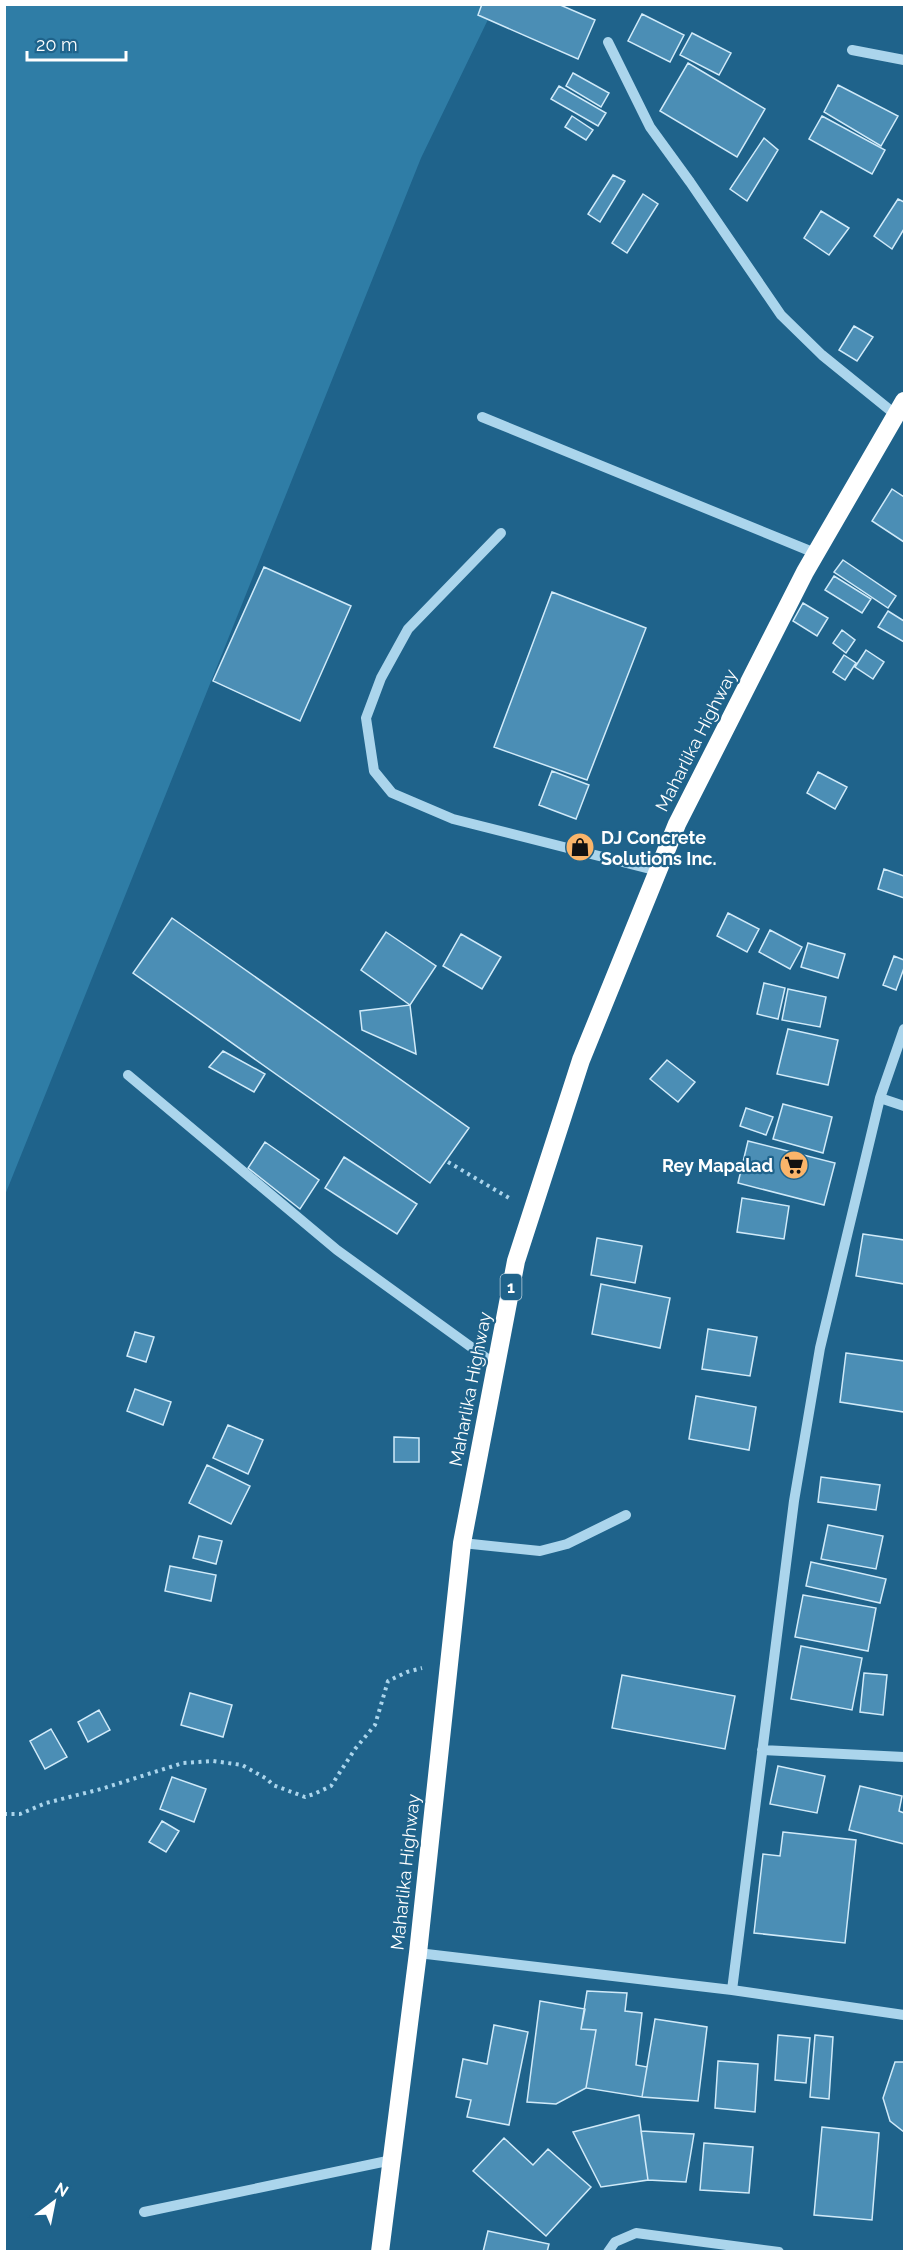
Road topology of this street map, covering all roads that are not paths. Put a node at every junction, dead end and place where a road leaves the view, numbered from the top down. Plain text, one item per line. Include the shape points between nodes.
1 (608, 42) dead end
2 (852, 50) dead end
3 (904, 60) edge
4 (900, 408) edge
5 (482, 417) dead end
6 (501, 533) dead end
7 (815, 553) junction
8 (658, 871) junction
9 (904, 1029) edge
10 (128, 1075) dead end
11 (880, 1098) junction
12 (904, 1106) edge
13 (496, 1365) junction
14 (626, 1515) dead end
15 (462, 1543) junction
16 (762, 1750) junction
17 (904, 1757) edge
18 (418, 1953) junction
19 (732, 1990) junction
20 (904, 2015) edge
21 (392, 2160) junction
22 (144, 2212) dead end
23 (380, 2252) edge
24 (608, 2252) edge
25 (779, 2252) edge

1 - 4 street via 650,127 781,315 822,355
2 - 3 street
4 - 7 highway, Maharlika Highway / 1
5 - 7 street
6 - 8 street via 408,628 366,718 374,771 392,793 453,819
7 - 8 highway, Maharlika Highway / 1 via 677,824
8 - 13 highway, Maharlika Highway / 1 via 581,1060 516,1261
9 - 11 street
10 - 13 street via 337,1250
11 - 12 street
11 - 16 street via 820,1348 794,1501
13 - 15 highway, Maharlika Highway / 1
14 - 15 street via 567,1544 540,1551
15 - 18 highway, Maharlika Highway / 1
16 - 17 street
16 - 19 street
18 - 19 street
18 - 21 highway, Maharlika Highway / 1
19 - 20 street
21 - 22 street
21 - 23 highway, Maharlika Highway / 1
24 - 25 street via 615,2242 636,2233

